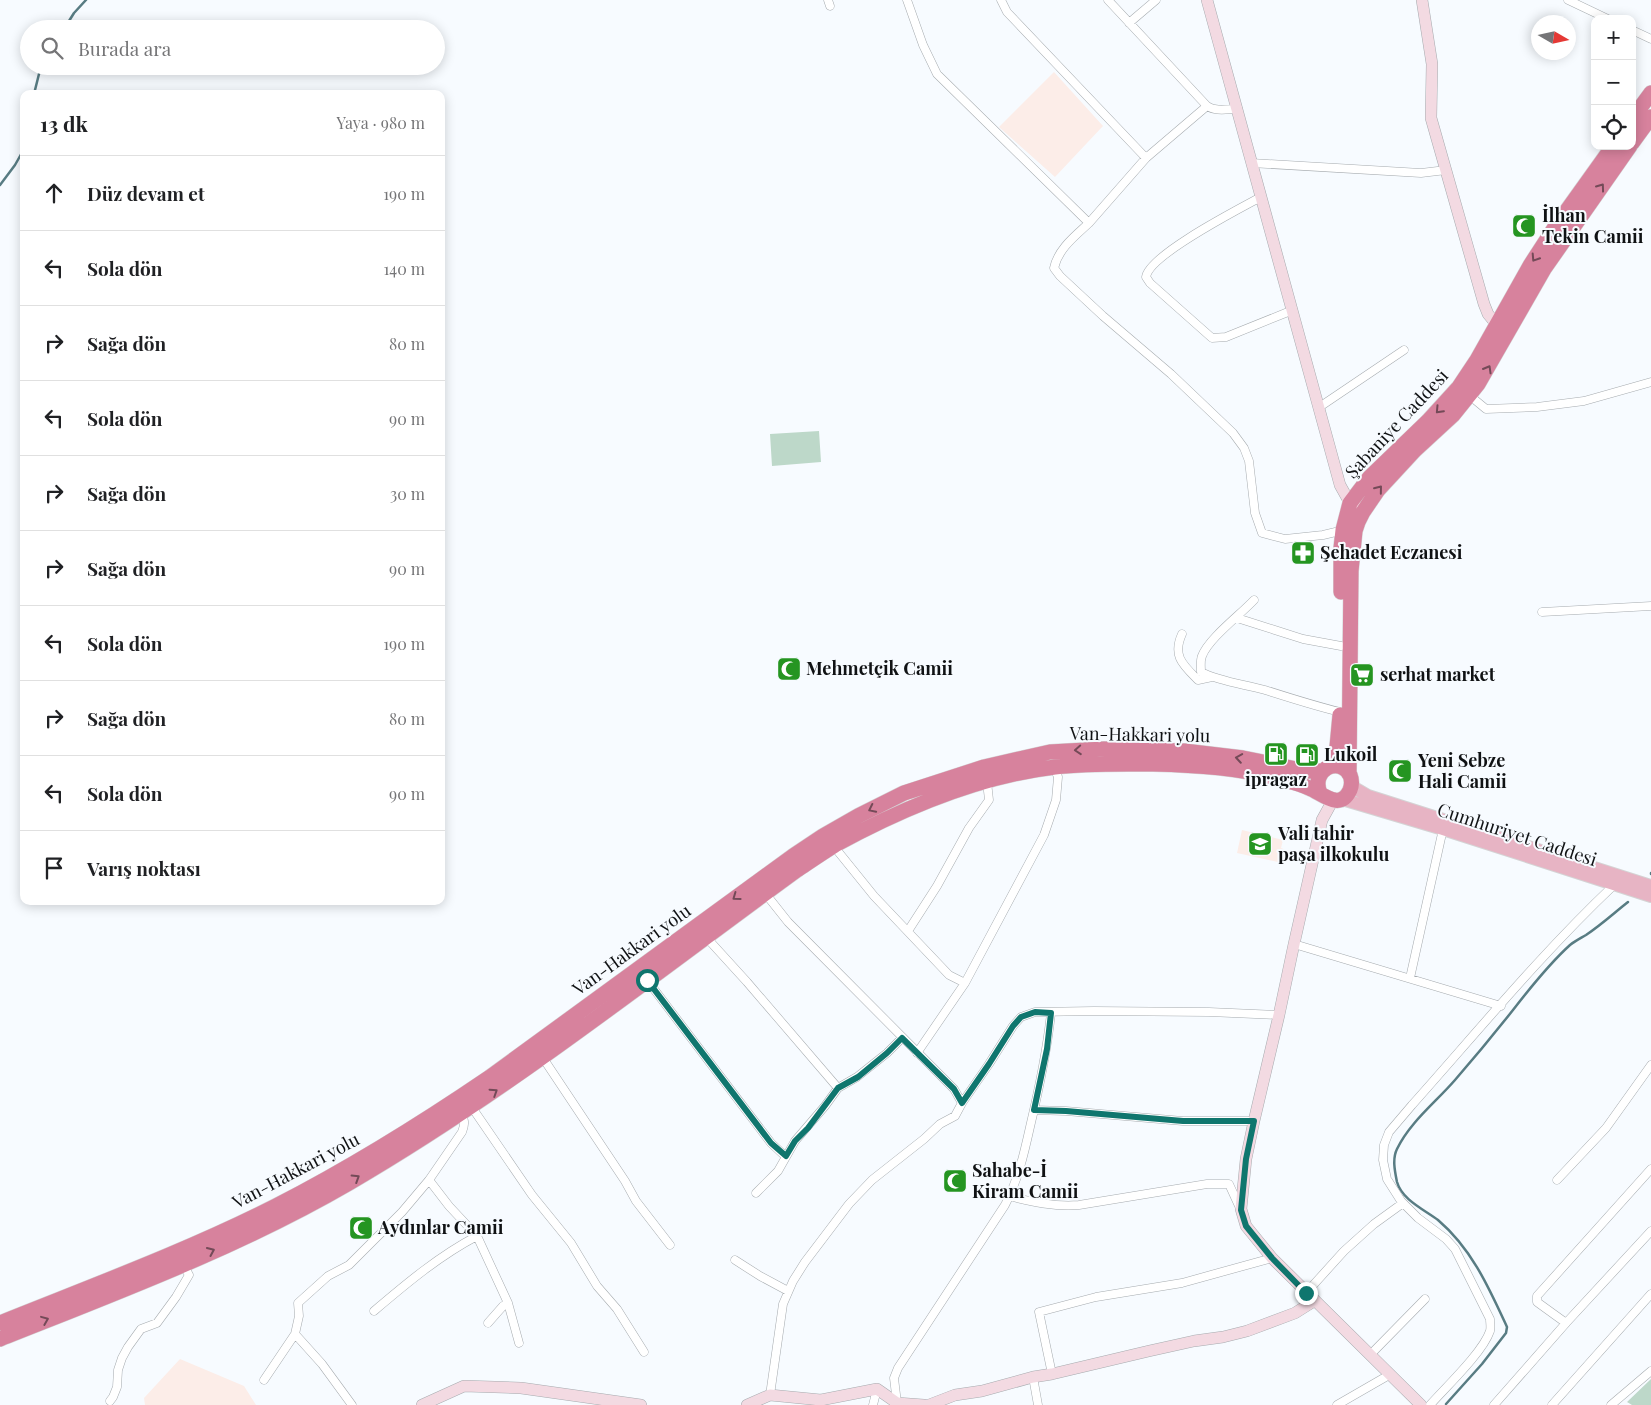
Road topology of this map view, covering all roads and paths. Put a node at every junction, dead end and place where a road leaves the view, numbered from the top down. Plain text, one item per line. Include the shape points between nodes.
1 (907, 0) edge
2 (1001, 0) edge
3 (1108, 0) edge
4 (1156, 0) edge
5 (1207, 0) edge
6 (1422, 0) edge
7 (1568, 0) edge
8 (1600, 15) edge
9 (1129, 22) junction
10 (1636, 32) edge
11 (1651, 39) edge
12 (1651, 93) edge
13 (1208, 106) junction
14 (1238, 109) junction
15 (1636, 114) edge
16 (1651, 117) edge
17 (1636, 138) edge
18 (1610, 150) edge
19 (1627, 150) edge
20 (1146, 158) junction
21 (1251, 163) junction
22 (1446, 170) junction
23 (1261, 198) junction
24 (1089, 222) junction
25 (1293, 310) junction
26 (1497, 325) junction
27 (1404, 350) dead end
28 (1651, 382) edge
29 (1469, 395) junction
30 (1318, 408) junction
31 (1350, 502) junction
32 (1363, 512) junction
33 (1349, 530) junction
34 (1254, 600) dead end
35 (1651, 606) edge
36 (1542, 612) dead end
37 (1237, 618) junction
38 (1182, 634) dead end
39 (1341, 646) junction
40 (1212, 677) junction
41 (1340, 712) junction
42 (1184, 758) junction
43 (1054, 767) junction
44 (1326, 768) junction
45 (1350, 780) junction
46 (987, 782) junction
47 (904, 793) junction
48 (1331, 797) junction
49 (912, 809) junction
50 (1443, 829) junction
51 (828, 841) junction
52 (1614, 885) junction
53 (1651, 886) edge
54 (765, 893) junction
55 (1651, 896) edge
56 (908, 931) junction
57 (706, 937) junction
58 (1294, 944) junction
59 (1410, 978) junction
60 (647, 980) junction
61 (965, 983) junction
62 (1501, 1006) junction
63 (1051, 1013) junction
64 (1279, 1015) junction
65 (902, 1038) junction
66 (538, 1051) junction
67 (917, 1053) junction
68 (1651, 1065) edge
69 (838, 1088) junction
70 (962, 1103) junction
71 (466, 1110) junction
72 (1034, 1110) junction
73 (1254, 1121) junction
74 (786, 1156) junction
75 (1651, 1169) edge
76 (429, 1180) junction
77 (1557, 1180) dead end
78 (756, 1193) dead end
79 (1010, 1196) junction
80 (1403, 1203) junction
81 (1241, 1210) junction
82 (1651, 1231) edge
83 (478, 1236) junction
84 (670, 1245) dead end
85 (1272, 1258) junction
86 (735, 1260) dead end
87 (183, 1264) junction
88 (788, 1291) junction
89 (1651, 1294) edge
90 (1310, 1297) junction
91 (1425, 1300) dead end
92 (508, 1303) junction
93 (374, 1311) dead end
94 (0, 1323) edge
95 (488, 1323) dead end
96 (1566, 1323) junction
97 (295, 1334) junction
98 (0, 1339) edge
99 (520, 1343) dead end
100 (644, 1352) dead end
101 (1370, 1355) junction
102 (1651, 1371) edge
103 (1052, 1374) junction
104 (1389, 1375) junction
105 (1032, 1377) junction
106 (264, 1380) dead end
107 (877, 1389) junction
108 (770, 1395) junction
109 (110, 1401) dead end
110 (897, 1403) junction
111 (352, 1405) edge
112 (422, 1405) edge
113 (641, 1405) edge
114 (747, 1405) edge
115 (873, 1405) edge
116 (924, 1405) edge
117 (928, 1405) edge
118 (1038, 1405) edge
119 (1337, 1405) edge
120 (1421, 1405) edge
121 (1430, 1405) edge
122 (1494, 1405) edge
123 (1552, 1405) edge
124 (1611, 1405) edge

1 - 24 street via 937,74
2 - 20 street via 1007,12
3 - 9 street
4 - 9 street
5 - 14 street
6 - 22 street via 1432,64 1431,118
7 - 8 street
9 - 13 street
10 - 11 street
12 - 15 highway
13 - 14 street via 1217,110
13 - 20 street
14 - 21 street
16 - 17 highway
18 -> 26 highway, Şabaniye Caddesi via 1546,242
29 -> 19 highway via 1485,374 1544,269
20 - 24 street
21 - 22 street via 1421,173
21 - 23 street
22 - 26 street via 1484,304
23 - 25 street
23 - 25 street via 1190,237 1162,257 1147,271 1146,277 1212,338 1226,337
24 - 33 street via 1056,258 1054,268 1233,433 1249,461 1254,514 1262,533 1285,539
25 - 30 street
26 -> 31 highway, Şabaniye Caddesi via 1470,372 1448,400 1369,478
27 - 30 street
28 - 29 street via 1584,400 1537,407 1486,409
32 -> 29 highway via 1395,471
30 - 31 street via 1340,485
31 - 32 street
31 - 33 highway, Şabaniye Caddesi
32 - 33 highway
33 - 39 highway, Şabaniye Caddesi via 1341,557
33 - 45 highway
34 - 37 street
35 - 36 street
37 - 39 street via 1303,640
37 - 40 street via 1201,657 1201,672
38 - 40 street via 1178,656 1198,680
39 - 41 highway, Şabaniye Caddesi
40 - 41 street
41 - 44 highway, Şabaniye Caddesi via 1337,747
42 - 43 highway
44 -> 42 highway, Van-Hakkari yolu via 1306,771 1242,758
42 -> 47 highway, Van-Hakkari yolu via 1104,749 1050,752 984,766
42 - 48 highway via 1271,776
43 - 46 highway
43 - 61 street via 1058,777 1056,800 1044,835
44 - 45 highway via 1341,767
44 - 48 highway via 1317,781
45 - 48 highway via 1346,796
45 - 53 main road, Cumhuriyet Caddesi via 1368,796
46 - 49 highway
46 - 56 street via 989,800
47 - 49 highway
47 -> 51 highway, Van-Hakkari yolu via 858,816
48 - 50 main road, Cumhuriyet Caddesi
48 - 58 street via 1322,820
49 - 51 highway
50 - 52 main road, Cumhuriyet Caddesi
50 - 59 street
51 - 54 highway
51 - 56 street
51 -> 66 highway, Van-Hakkari yolu via 758,880
52 - 55 main road, Cumhuriyet Caddesi
52 - 62 street via 1558,941
54 - 57 highway
54 - 65 street via 788,922
56 - 61 street via 949,975
57 - 60 highway
57 - 69 street
58 - 59 street
58 - 64 street
59 - 62 street
60 - 66 highway
60 - 74 street via 771,1143
61 - 67 street
62 - 80 street via 1389,1132 1383,1160 1388,1179
63 - 64 street
63 - 70 street via 1035,1012 1021,1017
63 - 72 street
64 - 73 street
65 - 67 street
65 - 69 street via 858,1077
71 -> 66 highway
66 - 84 street via 636,1201
66 - 94 highway, Van-Hakkari yolu via 344,1169 275,1206 177,1251
67 - 70 street via 954,1089
68 - 77 street via 1606,1128
69 - 74 street
70 - 88 street via 955,1116 940,1124 872,1180 849,1204 805,1262
71 - 76 street via 462,1132
87 -> 71 highway via 319,1199
71 - 100 street via 571,1243 596,1286 617,1309
72 - 73 street via 1183,1121
72 - 79 street
73 - 81 street
74 - 78 street via 778,1171
75 - 96 street via 1537,1296 1537,1302
76 - 83 street
76 - 97 street via 349,1265 328,1276 298,1303
79 - 81 street via 1066,1206 1207,1184 1229,1184
79 - 110 street via 898,1368 894,1378
80 - 90 street via 1344,1251
80 - 121 street via 1455,1249 1491,1324 1482,1347
81 - 85 street via 1246,1226
82 - 96 street
83 - 92 street
83 - 93 street via 428,1267
85 - 90 street
85 - 103 street via 1182,1283 1096,1296 1039,1312
86 - 88 street
98 -> 87 highway
87 - 109 street via 189,1275 157,1323 141,1329 128,1347
88 - 108 street via 780,1320
89 - 123 street
90 - 101 street
90 - 103 street via 1295,1313 1247,1331
91 - 101 street
92 - 95 street
92 - 99 street
96 - 122 street
97 - 106 street
97 - 111 street
101 - 104 street
102 - 124 street
103 - 105 street
104 - 119 street
104 - 120 street
105 - 117 street via 955,1395
105 - 118 street
107 - 108 street via 821,1400
107 - 110 street
107 - 115 street
108 - 114 street
110 - 116 street
112 - 113 street via 464,1386 521,1388

